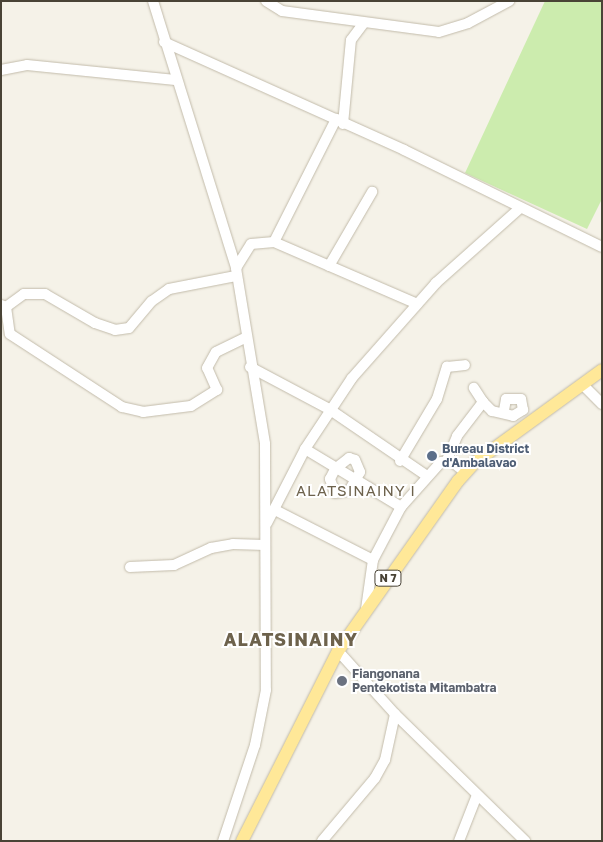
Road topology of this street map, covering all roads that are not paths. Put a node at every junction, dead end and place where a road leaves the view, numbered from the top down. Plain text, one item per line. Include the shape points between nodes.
1 (153, 1) edge
2 (266, 1) edge
3 (509, 1) edge
4 (363, 24) junction
5 (164, 42) junction
6 (1, 70) edge
7 (174, 80) junction
8 (340, 122) junction
9 (372, 192) dead end
10 (519, 209) junction
11 (274, 242) junction
12 (602, 247) edge
13 (329, 266) junction
14 (236, 272) junction
15 (417, 304) junction
16 (4, 306) edge
17 (245, 338) junction
18 (465, 365) dead end
19 (250, 367) junction
20 (602, 370) edge
21 (583, 385) junction
22 (474, 388) dead end
23 (483, 402) junction
24 (602, 404) edge
25 (329, 408) junction
26 (504, 410) dead end
27 (305, 449) junction
28 (447, 460) junction
29 (400, 461) junction
30 (335, 469) junction
31 (464, 472) junction
32 (427, 476) junction
33 (356, 482) junction
34 (401, 507) junction
35 (275, 510) junction
36 (267, 523) junction
37 (266, 544) junction
38 (373, 560) junction
39 (130, 567) dead end
40 (366, 609) junction
41 (338, 651) junction
42 (395, 714) junction
43 (477, 795) junction
44 (223, 841) edge
45 (242, 841) edge
46 (322, 841) edge
47 (459, 841) edge
48 (526, 841) edge

1 - 5 street
2 - 4 street via 282,11
3 - 4 street via 468,24 439,32
4 - 8 street via 351,40
5 - 7 street
5 - 8 street
6 - 7 street via 27,65
7 - 14 street
8 - 10 street via 404,150
8 - 11 street
9 - 13 street
10 - 12 street
10 - 15 street
11 - 13 street
11 - 14 street via 251,244
13 - 15 street
14 - 16 street via 170,289 152,301 129,328 116,330 95,323 45,294 24,294
14 - 17 street
15 - 25 street
16 - 17 street via 10,334 122,407 143,412 191,406 218,390 207,368 216,352
17 - 19 street
18 - 29 street via 448,367 437,399
19 - 25 street
19 - 36 street via 265,444
20 - 21 main road, N 7
21 - 24 street
21 - 31 main road, N 7
22 - 23 street
23 - 26 street via 492,411
23 - 28 street via 457,436
25 - 27 street
25 - 29 street
27 - 30 street
27 - 35 street
28 - 31 street
28 - 32 street
29 - 32 street
30 - 33 street
30 - 33 street via 342,461 355,460 360,466
30 - 33 street via 330,487 335,493 343,495
31 - 40 main road, N 7
32 - 34 street
33 - 34 street
34 - 38 street
35 - 36 street
35 - 38 street
36 - 37 street
37 - 39 street via 211,548 174,566
37 - 44 street via 266,690 255,745
38 - 40 street
40 - 41 main road, N 7
41 - 42 street
41 - 45 main road, N 7
42 - 43 street via 413,727
42 - 46 street via 385,760 375,778
43 - 47 street
43 - 48 street

